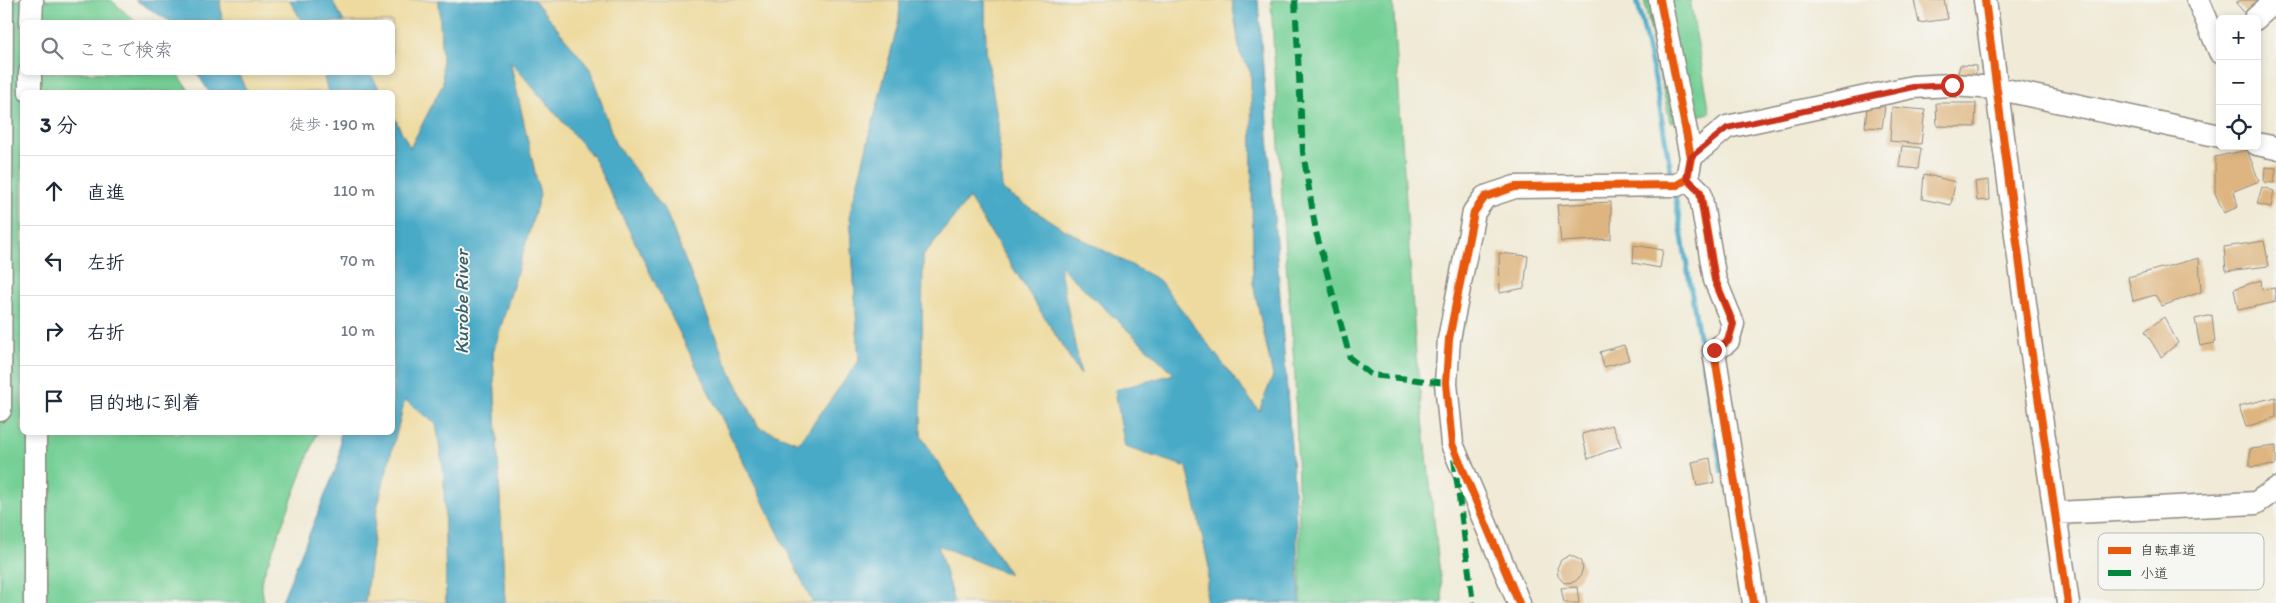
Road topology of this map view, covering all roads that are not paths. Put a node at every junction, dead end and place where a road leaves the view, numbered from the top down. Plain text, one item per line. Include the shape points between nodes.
1 (2, 0) edge
2 (32, 0) edge
3 (1660, 0) edge
4 (1985, 0) edge
5 (2198, 0) edge
6 (2276, 0) edge
7 (2259, 15) edge
8 (31, 20) edge
9 (2216, 43) edge
10 (30, 75) edge
11 (1996, 88) junction
12 (30, 90) edge
13 (2216, 135) edge
14 (1691, 157) junction
15 (1687, 178) junction
16 (0, 410) edge
17 (35, 435) edge
18 (2276, 488) edge
19 (2056, 513) junction
20 (35, 603) edge
21 (1519, 603) edge
22 (1754, 603) edge
23 (2068, 603) edge

1 - 16 street
2 - 8 street
3 - 14 street
4 - 11 street
5 - 9 street
6 - 7 street
10 - 12 street
11 - 13 street
11 - 14 street via 1913,87 1768,118 1727,128
11 - 19 street
14 - 15 street
15 - 21 street via 1677,185 1515,186 1485,197 1474,212 1449,339 1446,383 1452,444
15 - 22 street via 1700,192 1715,280 1733,324 1728,341 1714,350
17 - 20 street
18 - 19 street via 2256,503
19 - 23 street

